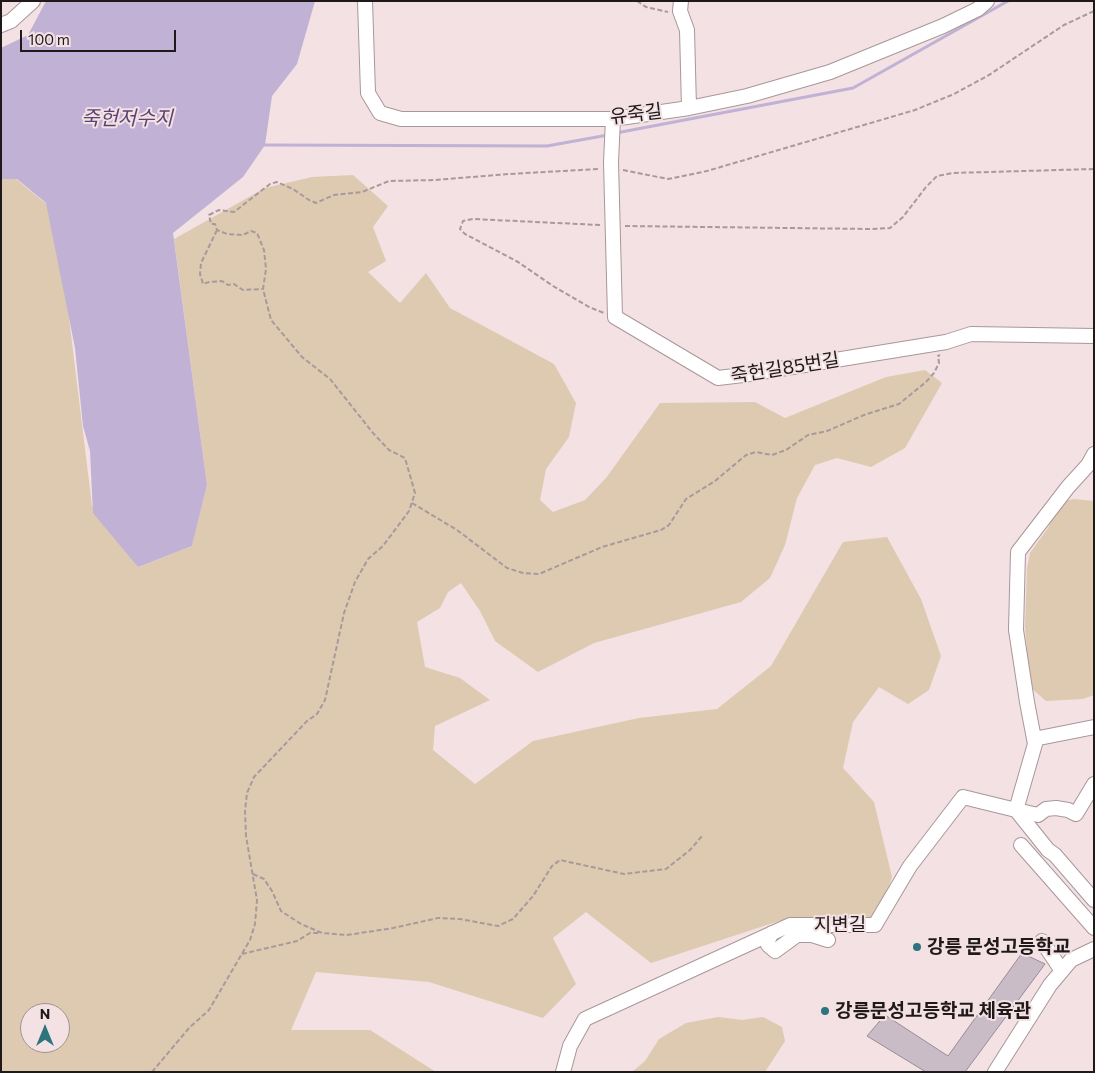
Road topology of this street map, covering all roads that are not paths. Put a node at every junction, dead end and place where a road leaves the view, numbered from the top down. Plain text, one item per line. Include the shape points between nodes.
1 (33, 1) edge
2 (365, 1) edge
3 (681, 1) edge
4 (987, 1) edge
5 (1, 25) edge
6 (689, 108) junction
7 (613, 125) junction
8 (1094, 336) edge
9 (1094, 454) edge
10 (1094, 727) edge
11 (1034, 739) junction
12 (1094, 784) edge
13 (1016, 810) junction
14 (1021, 845) dead end
15 (1094, 900) edge
16 (1094, 928) edge
17 (772, 933) junction
18 (828, 940) dead end
19 (1042, 941) dead end
20 (1094, 949) edge
21 (1062, 971) junction
22 (563, 1072) edge
23 (995, 1072) edge

1 - 5 street via 11,21
2 - 7 street, 유죽길 via 368,94 380,113 401,119 494,118
3 - 6 street via 680,11 687,30
4 - 6 street, 유죽길 via 978,9 943,26 830,72 747,96
6 - 7 street, 유죽길
7 - 8 street, 죽헌길85번길 via 615,317 718,378 946,342 971,334
9 - 11 street via 1018,552 1016,630
10 - 11 street
11 - 13 street
12 - 13 street via 1076,814 1056,808 1046,809 1038,815
13 - 15 street
13 - 17 street, 지변길 via 963,797 910,866 875,925 790,925
14 - 16 street
17 - 18 street via 768,946 775,951 798,935
17 - 22 street, 지변길 via 585,1019 570,1046
19 - 21 street
20 - 21 street via 1072,960
21 - 23 street

